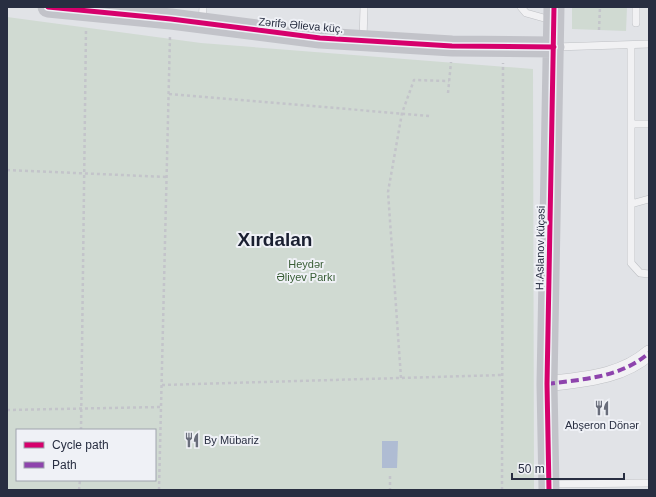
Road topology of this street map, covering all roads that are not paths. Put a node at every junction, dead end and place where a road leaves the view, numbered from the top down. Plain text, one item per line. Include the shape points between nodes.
1 (48, 7) edge
2 (364, 7) edge
3 (521, 7) edge
4 (636, 7) edge
5 (554, 14) edge
6 (86, 15) edge
7 (203, 16) edge
8 (636, 23) dead end
9 (363, 40) junction
10 (649, 44) edge
11 (631, 45) junction
12 (554, 47) junction
13 (631, 124) junction
14 (649, 124) edge
15 (649, 199) edge
16 (631, 204) junction
17 (649, 274) edge
18 (649, 353) edge
19 (547, 384) junction
20 (649, 483) edge
21 (549, 487) edge
22 (622, 487) edge

1 - 6 street, Zərifə Əlieva küç.
2 - 9 lane
3 - 5 lane via 526,12
4 - 8 lane
5 - 12 street, H.Aslanov küçəsi
6 - 7 street, Zərifə Əlieva küç. via 171,20
7 - 9 street, Zərifə Əlieva küç. via 320,38
9 - 12 street, Zərifə Əlieva küç. via 452,46
10 - 11 lane
11 - 12 lane
11 - 13 lane
12 - 19 street, H.Aslanov küçəsi
13 - 14 lane
13 - 16 lane
15 - 16 lane
16 - 17 lane via 631,263 640,273
18 - 19 street via 622,371
19 - 21 street, H.Aslanov küçəsi
20 - 22 lane
21 - 22 lane

